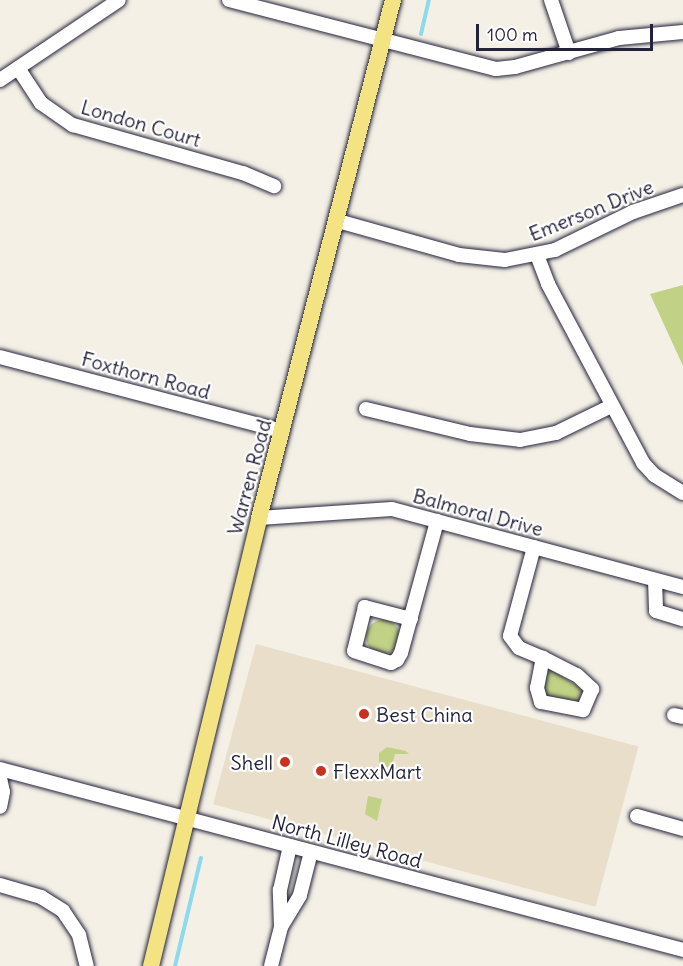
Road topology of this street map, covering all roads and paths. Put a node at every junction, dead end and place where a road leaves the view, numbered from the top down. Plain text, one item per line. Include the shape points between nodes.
1 (229, 0) edge
2 (393, 0) edge
3 (551, 0) edge
4 (112, 2) edge
5 (683, 32) edge
6 (384, 41) junction
7 (568, 53) junction
8 (18, 68) junction
9 (0, 80) edge
10 (274, 186) dead end
11 (683, 195) edge
12 (338, 221) junction
13 (537, 255) junction
14 (0, 357) edge
15 (611, 406) junction
16 (366, 409) dead end
17 (282, 431) junction
18 (683, 493) edge
19 (259, 518) junction
20 (437, 521) junction
21 (534, 547) junction
22 (655, 580) junction
23 (683, 587) edge
24 (411, 619) junction
25 (683, 619) edge
26 (543, 658) junction
27 (0, 769) edge
28 (0, 778) edge
29 (0, 807) edge
30 (637, 816) dead end
31 (184, 819) junction
32 (683, 829) edge
33 (291, 846) junction
34 (311, 852) junction
35 (0, 885) edge
36 (281, 927) junction
37 (683, 950) edge
38 (87, 966) edge
39 (151, 966) edge
40 (271, 966) edge

1 - 6 street
2 - 6 main road, Warren Road
3 - 7 street
4 - 8 street
5 - 7 street via 619,38
6 - 7 street via 496,69
6 - 12 main road, Warren Road
8 - 9 street
8 - 10 street, London Court via 41,103 73,125 243,173
11 - 13 street, Emerson Drive via 633,212 569,244
12 - 13 street, Emerson Drive via 469,257 505,260
12 - 17 main road, Warren Road
13 - 15 street
14 - 17 street, Foxthorn Road
15 - 16 street via 556,433 520,440 470,434
15 - 18 street via 643,463 654,476
17 - 19 main road, Warren Road
19 - 20 street, Balmoral Drive via 376,509
19 - 31 main road, Warren Road
20 - 21 street, Balmoral Drive
20 - 24 street
21 - 22 street, Balmoral Drive
21 - 26 street via 510,636 519,648
22 - 23 street, Balmoral Drive
22 - 25 street via 654,608
24 - 24 street via 397,660 391,663 354,651 365,607
26 - 26 street via 576,675 592,689 583,710 541,702 537,688
27 - 31 street, North Lilley Road
28 - 29 street
30 - 32 street
31 - 33 street, North Lilley Road
31 - 39 main road, Warren Road
33 - 34 street, North Lilley Road
33 - 36 street via 280,890
34 - 36 street via 300,896
34 - 37 street, North Lilley Road
35 - 38 street via 41,897 63,911 79,935
36 - 40 street

